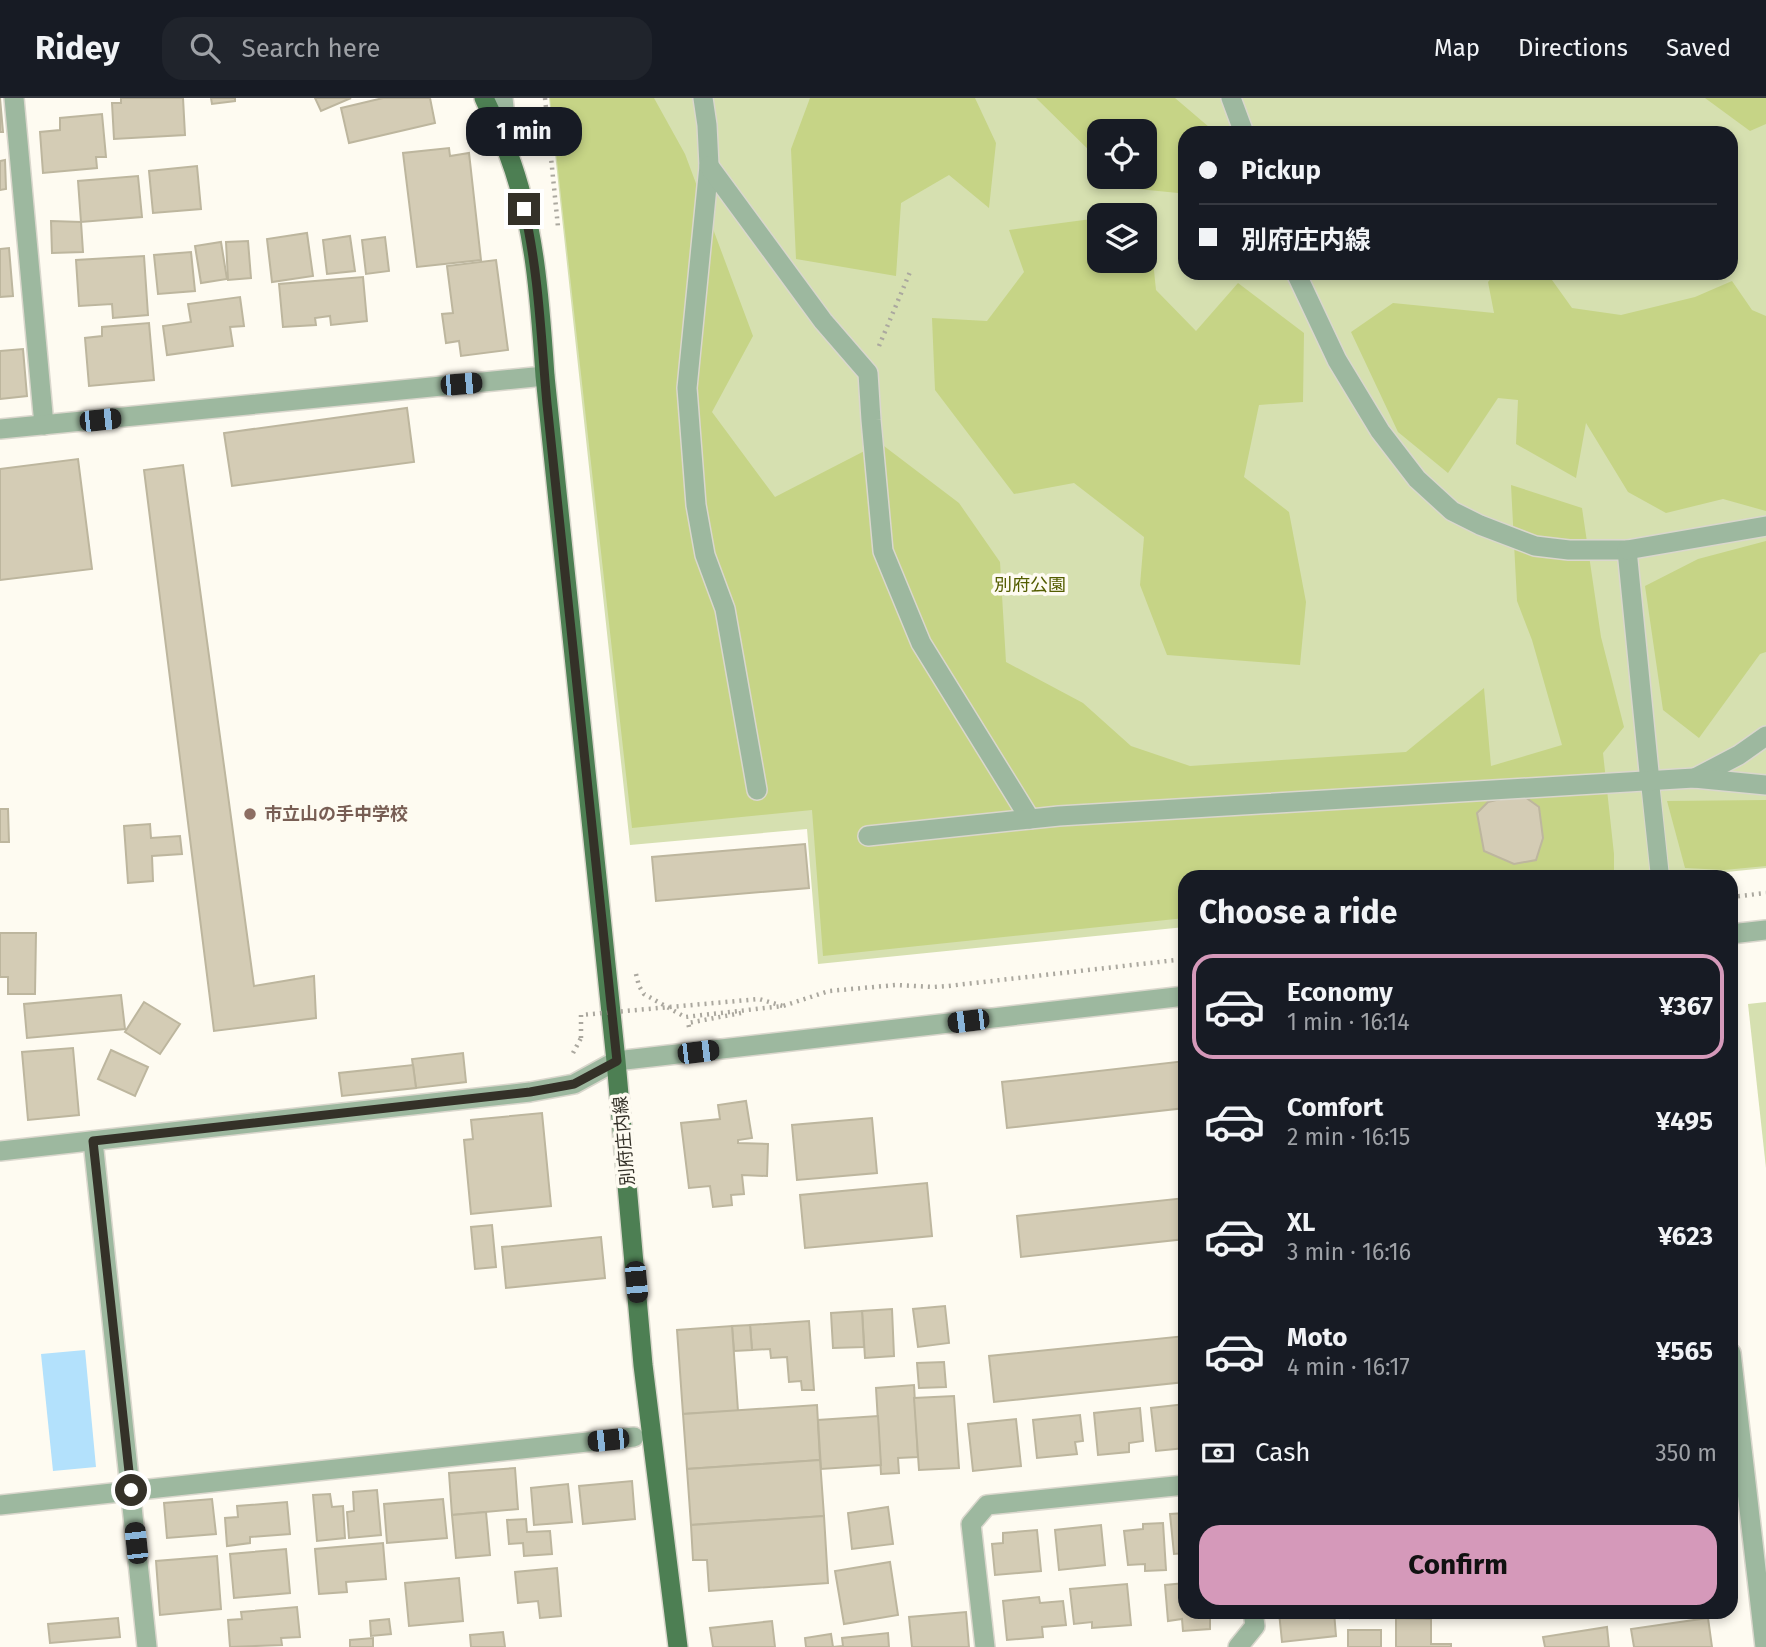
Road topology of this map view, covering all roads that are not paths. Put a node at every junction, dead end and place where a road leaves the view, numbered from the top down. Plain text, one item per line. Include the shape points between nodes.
1 (14, 98) edge
2 (484, 98) edge
3 (503, 98) edge
4 (703, 98) edge
5 (1231, 98) edge
6 (1241, 126) edge
7 (509, 153) junction
8 (709, 166) junction
9 (1299, 280) edge
10 (545, 376) junction
11 (44, 425) junction
12 (0, 429) edge
13 (1766, 526) edge
14 (1627, 550) junction
15 (1766, 736) edge
16 (1694, 778) junction
17 (1650, 782) junction
18 (1766, 785) edge
19 (757, 790) dead end
20 (1030, 819) junction
21 (868, 836) dead end
22 (1659, 870) edge
23 (1766, 930) edge
24 (1738, 933) edge
25 (1178, 997) edge
26 (617, 1061) junction
27 (93, 1141) junction
28 (0, 1151) edge
29 (1738, 1414) edge
30 (634, 1437) dead end
31 (1178, 1486) edge
32 (131, 1490) junction
33 (0, 1504) edge
34 (1254, 1619) edge
35 (147, 1647) edge
36 (678, 1647) edge
37 (985, 1647) edge
38 (1238, 1647) edge
39 (1765, 1647) edge

1 - 11 street
2 - 7 main road, 別府庄内線
3 - 7 street
4 - 8 street
5 - 6 street
7 - 10 main road, 別府庄内線 via 533,250
8 - 19 street via 687,388 695,492 705,555 725,609
8 - 20 street via 822,321 868,373 883,551 922,643
9 - 14 street via 1337,359 1380,431 1417,479 1452,511 1535,546
10 - 11 street
10 - 26 main road, 別府庄内線
11 - 12 street
13 - 14 street
14 - 17 street
15 - 16 street
16 - 17 street
16 - 18 street
17 - 20 street
17 - 22 lane
20 - 21 street
23 - 24 street
25 - 26 street
26 - 27 street via 574,1084 530,1092
26 - 36 main road, 別府庄内線 via 643,1365
27 - 28 street
27 - 32 street
29 - 39 street
30 - 32 street
31 - 37 street via 988,1505 971,1524
32 - 33 street
32 - 35 street
34 - 38 street via 1255,1626

